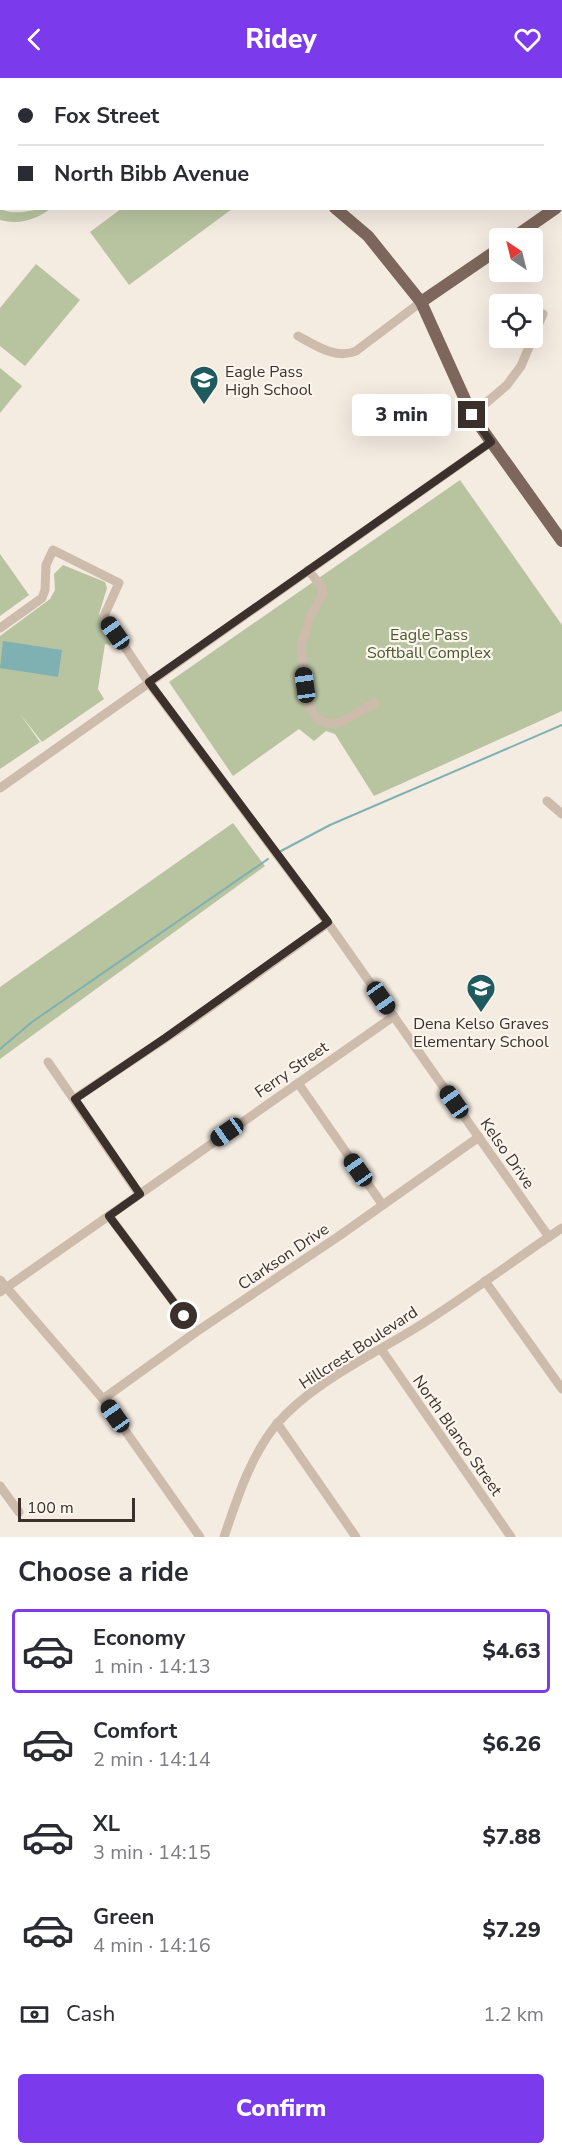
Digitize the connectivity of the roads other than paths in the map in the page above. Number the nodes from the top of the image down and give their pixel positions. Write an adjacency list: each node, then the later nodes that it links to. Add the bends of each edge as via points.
1 (337, 210): 5 (main road, via 368,236)
2 (553, 210): 3 (main road)
3 (527, 228)
4 (489, 256): 5 (main road)
5 (421, 302): 6 (street, via 345,356); 8 (main road)
6 (298, 336)
7 (529, 348): 8 (street, via 507,385)
8 (472, 415): 9 (main road)
9 (491, 442): 10 (main road); 11 (street)
10 (562, 541)
11 (308, 570): 13 (street); 14 (street, via 323,594 310,617 301,646 308,704 317,719 339,723)
12 (0, 628): 13 (street, Kelso Drive, via 42,598 46,566 53,550 119,583 104,616)
13 (149, 682): 15 (street); 18 (street, Kelso Drive)
14 (375, 703)
15 (0, 788)
16 (547, 801): 17 (street)
17 (562, 814)
18 (328, 922): 19 (street, Kelso Drive); 22 (street)
19 (394, 1016): 21 (street, Ferry Street); 23 (street, Kelso Drive)
20 (48, 1062): 22 (street)
21 (298, 1083): 24 (street, Ferry Street); 25 (street)
22 (75, 1099): 24 (street)
23 (479, 1137): 25 (street, Clarkson Drive); 28 (street, Kelso Drive)
24 (140, 1194): 26 (street, Ferry Street)
25 (382, 1204): 31 (street, Clarkson Drive)
26 (109, 1216): 30 (street, Ferry Street); 31 (street)
27 (562, 1228): 28 (street, Hillcrest Boulevard)
28 (549, 1237): 29 (street, Hillcrest Boulevard)
29 (485, 1281): 32 (street, Hillcrest Boulevard); 33 (street)
30 (2, 1287): 34 (street)
31 (196, 1332): 34 (street, Clarkson Drive)
32 (381, 1350): 35 (street, Hillcrest Boulevard, via 325,1384); 41 (street, North Blanco Street)
33 (562, 1389)
34 (103, 1399): 38 (street)
35 (277, 1423): 39 (street, Hillcrest Boulevard, via 254,1461); 40 (street)
36 (0, 1486): 37 (street)
37 (19, 1512)
38 (200, 1537)
39 (224, 1537)
40 (356, 1537)
41 (511, 1537)

